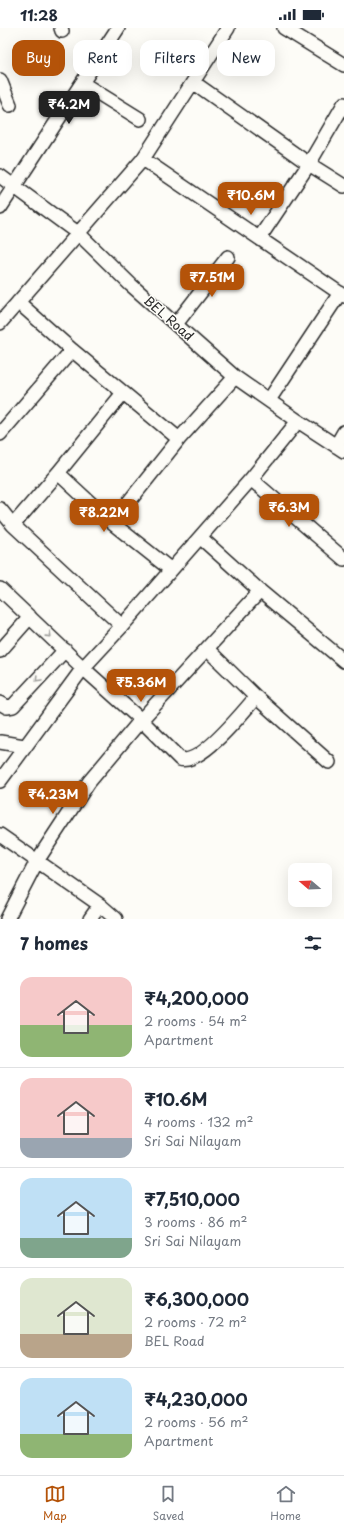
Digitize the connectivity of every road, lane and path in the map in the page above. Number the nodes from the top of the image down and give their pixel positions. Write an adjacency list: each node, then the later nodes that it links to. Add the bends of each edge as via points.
1 (118, 28): 7 (street)
2 (228, 28): 6 (street)
3 (284, 28): 4 (street)
4 (344, 65)
5 (0, 80): 9 (street)
6 (193, 82): 11 (street); 12 (street)
7 (82, 83): 10 (street); 14 (street)
8 (344, 104): 12 (street)
9 (10, 105)
10 (140, 119)
11 (143, 159): 17 (street); 18 (street)
12 (309, 164): 15 (street); 18 (street)
13 (0, 176): 14 (street, BEL Road)
14 (14, 186): 16 (street); 17 (street, BEL Road)
15 (344, 186)
16 (0, 208)
17 (79, 234): 21 (street); 23 (street, BEL Road, via 131,285)
18 (260, 237): 20 (street)
19 (228, 258): 23 (street)
20 (342, 294): 27 (street)
21 (18, 302): 22 (street); 24 (street)
22 (0, 323)
23 (176, 324): 25 (street, BEL Road)
24 (72, 350): 26 (street); 29 (street)
25 (235, 376): 27 (street, BEL Road); 31 (street)
26 (123, 393): 31 (street); 33 (street)
27 (269, 400): 28 (street, BEL Road)
28 (298, 421): 32 (street, BEL Road); 34 (street)
29 (1, 430)
30 (344, 432): 32 (street)
31 (179, 439): 36 (street)
32 (340, 448)
33 (58, 473): 36 (street); 37 (street)
34 (251, 479): 38 (street); 39 (street)
35 (0, 508): 37 (street)
36 (112, 523): 40 (street)
37 (13, 525): 44 (street)
38 (200, 537): 40 (street); 42 (street)
39 (344, 559)
40 (170, 569): 44 (street)
41 (0, 589): 43 (street)
42 (260, 591): 45 (street); 48 (street)
43 (30, 617): 46 (street, one-way to 46); 47 (street)
44 (122, 626): 49 (street)
45 (207, 649): 50 (street); 52 (street)
46 (65, 650): 49 (street); 51 (street, one-way to 51, via 13,706 7,707)
47 (0, 652)
48 (344, 661)
49 (82, 668): 52 (street); 54 (street)
50 (256, 697): 52 (street, via 208,748 187,760 180,759); 55 (street)
51 (0, 703)
52 (141, 720): 58 (street, via 89,782)
53 (0, 742): 54 (street)
54 (24, 746): 56 (street)
55 (329, 762)
56 (0, 781)
57 (0, 835): 58 (street)
58 (37, 861): 59 (street); 60 (street)
59 (100, 905): 61 (street); 62 (street)
60 (7, 919)
61 (90, 919)
62 (116, 919)

